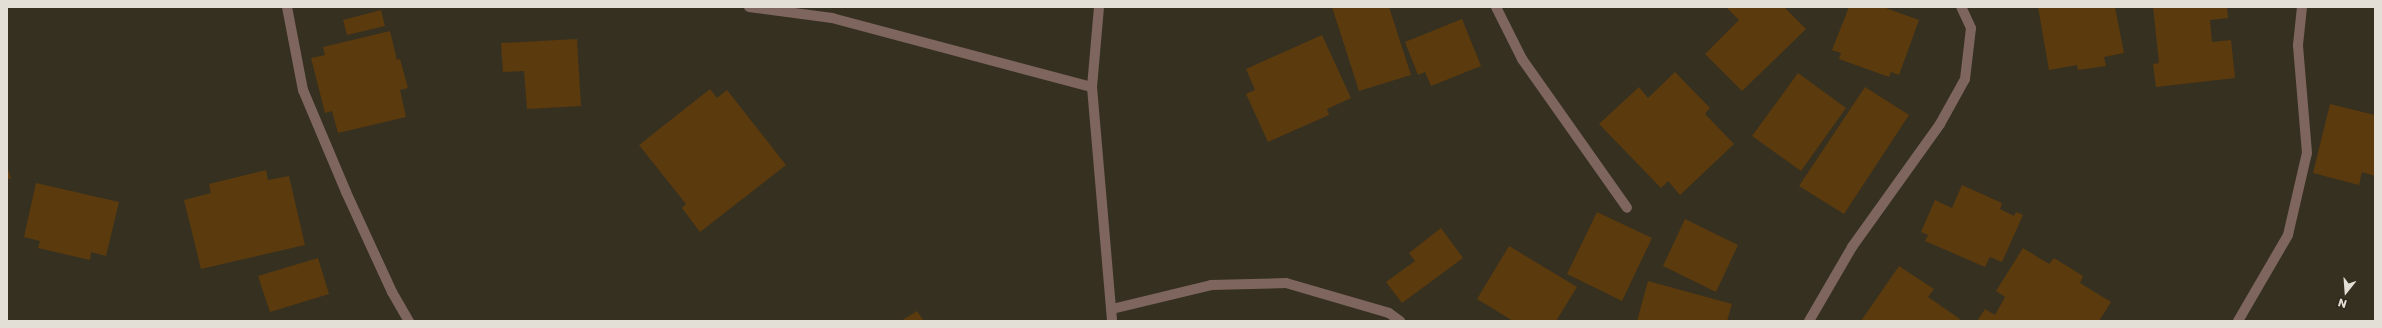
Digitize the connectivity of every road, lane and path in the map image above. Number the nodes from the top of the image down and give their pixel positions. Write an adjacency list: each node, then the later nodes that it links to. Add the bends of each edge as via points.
1 (287, 7): 10 (street, via 306,97 392,292)
2 (749, 7): 7 (street, via 832,18)
3 (1098, 7): 7 (street)
4 (1496, 7): 8 (street, via 1522,59)
5 (1961, 7): 13 (street, via 1971,28 1965,79 1940,124 1852,247)
6 (2302, 7): 14 (street, via 2298,45 2307,153 2288,235)
7 (1092, 87): 9 (street)
8 (1627, 208)
9 (1112, 309): 11 (street); 12 (street, via 1211,285 1286,283 1389,313)
10 (410, 321)
11 (1112, 321)
12 (1400, 321)
13 (1809, 321)
14 (2238, 321)

